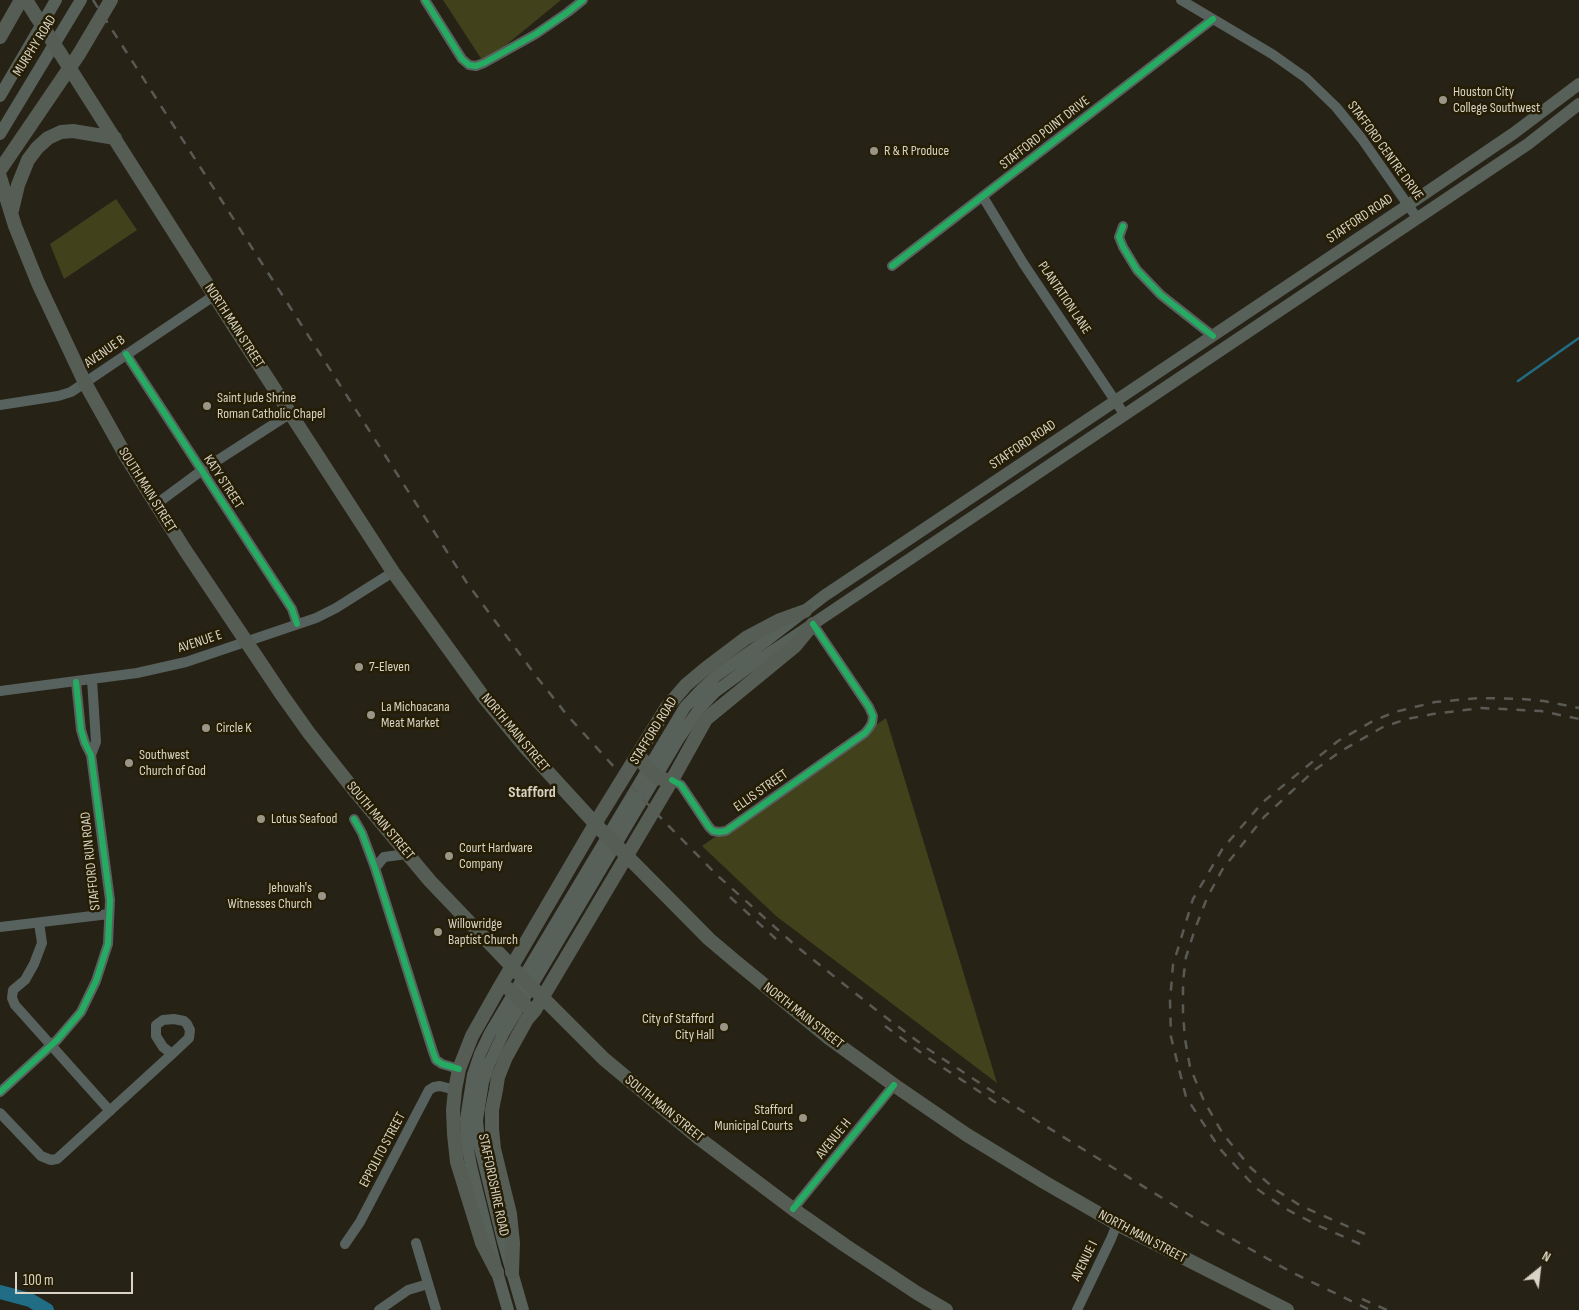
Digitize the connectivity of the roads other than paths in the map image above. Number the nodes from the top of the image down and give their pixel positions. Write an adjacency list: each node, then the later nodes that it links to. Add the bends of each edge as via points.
1 (21, 0): 10 (highway)
2 (26, 0): 11 (highway, NORTH MAIN STREET, bridge)
3 (56, 0): 13 (main road, MURPHY ROAD)
4 (81, 0): 15 (main road, MURPHY ROAD)
5 (111, 0): 11 (highway)
6 (583, 0): 8 (street, via 536,34 476,66 462,59)
7 (1181, 0): 9 (street, STAFFORD CENTRE DRIVE)
8 (427, 3)
9 (1213, 19): 19 (street, STAFFORD POINT DRIVE); 20 (street, STAFFORD CENTRE DRIVE, via 1306,78 1362,139)
10 (0, 36)
11 (70, 67): 16 (highway, NORTH MAIN STREET); 17 (highway)
12 (1579, 84): 20 (main road, STAFFORD ROAD)
13 (0, 96)
14 (1579, 104): 21 (main road, STAFFORD ROAD, via 1528,144)
15 (0, 134)
16 (115, 138): 22 (highway, via 73,131 48,138 25,166); 25 (highway, NORTH MAIN STREET)
17 (0, 170)
18 (0, 177): 22 (highway, SOUTH MAIN STREET)
19 (983, 197): 24 (street, STAFFORD POINT DRIVE); 29 (street, PLANTATION LANE)
20 (1408, 205): 21 (street, STAFFORD CENTRE DRIVE); 26 (main road, STAFFORD ROAD)
21 (1417, 218): 32 (main road, STAFFORD ROAD)
22 (9, 219): 28 (highway, SOUTH MAIN STREET)
23 (1123, 226): 26 (street, via 1119,237 1137,270 1160,295)
24 (892, 266)
25 (215, 295): 27 (street, AVENUE B); 31 (highway, NORTH MAIN STREET)
26 (1213, 336): 29 (main road, STAFFORD ROAD)
27 (126, 354): 28 (street, AVENUE B); 33 (street, KATY STREET)
28 (85, 383): 30 (street, AVENUE B, via 65,394); 34 (highway, SOUTH MAIN STREET)
29 (1116, 401): 32 (street, PLANTATION LANE); 36 (main road, STAFFORD ROAD)
30 (0, 405)
31 (291, 413): 33 (street); 35 (highway, NORTH MAIN STREET)
32 (1124, 414): 38 (main road, STAFFORD ROAD)
33 (201, 471): 34 (street); 37 (street, KATY STREET, via 292,609)
34 (155, 505): 39 (highway, SOUTH MAIN STREET)
35 (393, 572): 37 (street, AVENUE E, via 336,608); 47 (highway, NORTH MAIN STREET, via 482,695)
36 (804, 611): 44 (highway, via 746,638 686,685 667,707); 51 (main road, STAFFORD ROAD, via 716,675 685,707)
37 (297, 624): 39 (street, AVENUE E)
38 (813, 624): 45 (highway, via 795,646 706,718); 45 (street, ELLIS STREET, via 869,707 872,723 865,733 726,831 713,831 681,785); 51 (main road, STAFFORD ROAD, via 731,679 700,708)
39 (245, 642): 40 (street, AVENUE E, via 186,662); 49 (highway, SOUTH MAIN STREET, via 309,733)
40 (92, 680): 41 (street, AVENUE E); 43 (street, STAFFORD RUN ROAD, via 96,742)
41 (76, 682): 42 (street, AVENUE E); 43 (street, STAFFORD RUN ROAD, via 81,730)
42 (0, 691)
43 (91, 755): 52 (street, STAFFORD RUN ROAD, via 110,900)
44 (642, 756): 45 (highway, bridge, via 645,766 657,778); 47 (highway)
45 (668, 780): 48 (highway)
46 (354, 819): 50 (street)
47 (598, 827): 48 (highway, NORTH MAIN STREET, bridge); 55 (highway)
48 (623, 852): 57 (highway); 62 (highway, NORTH MAIN STREET, via 735,962)
49 (407, 854): 50 (street, via 384,857); 55 (highway, SOUTH MAIN STREET)
50 (375, 868): 61 (street, via 436,1060)
51 (569, 912): 71 (main road, STAFFORDSHIRE ROAD, via 490,1034 472,1075 466,1119 467,1143); 72 (main road, STAFFORDSHIRE ROAD, via 495,1049 479,1100 479,1143 484,1170)
52 (109, 914): 53 (street); 59 (street, STAFFORD RUN ROAD, via 108,944 96,981 80,1012)
53 (39, 923): 54 (street); 59 (street, via 42,943 34,964 25,980 13,990 12,998 14,1005)
54 (0, 927)
55 (514, 969): 56 (highway); 57 (highway, SOUTH MAIN STREET, bridge)
56 (503, 989): 58 (highway, bridge); 61 (highway, via 472,1036)
57 (540, 995): 58 (highway); 67 (highway, SOUTH MAIN STREET, via 604,1059 654,1102)
58 (527, 1013): 72 (highway, via 498,1077 492,1110 494,1149 514,1243)
59 (52, 1045): 64 (street, STAFFORD RUN ROAD); 65 (street)
60 (172, 1054): 65 (street)
61 (459, 1070): 63 (highway)
62 (894, 1085): 67 (street, AVENUE H); 68 (highway, NORTH MAIN STREET, via 967,1135)
63 (455, 1090): 70 (street, EPPOLITO STREET, via 440,1086 429,1090 360,1222); 71 (highway, via 453,1110 457,1162 482,1243)
64 (0, 1092)
65 (110, 1111): 66 (street, via 58,1159 51,1160 41,1156)
66 (0, 1113)
67 (793, 1208): 78 (highway, SOUTH MAIN STREET)
68 (1117, 1224): 79 (street, AVENUE I); 80 (highway, NORTH MAIN STREET)
69 (416, 1243): 73 (street)
70 (345, 1244)
71 (497, 1272): 76 (main road, STAFFORDSHIRE ROAD)
72 (512, 1272): 77 (main road, STAFFORDSHIRE ROAD)
73 (428, 1284): 74 (street, via 408,1290); 75 (street)
74 (379, 1310)
75 (436, 1310)
76 (508, 1310)
77 (523, 1310)
78 (946, 1310)
79 (1077, 1310)
80 (1287, 1310)

